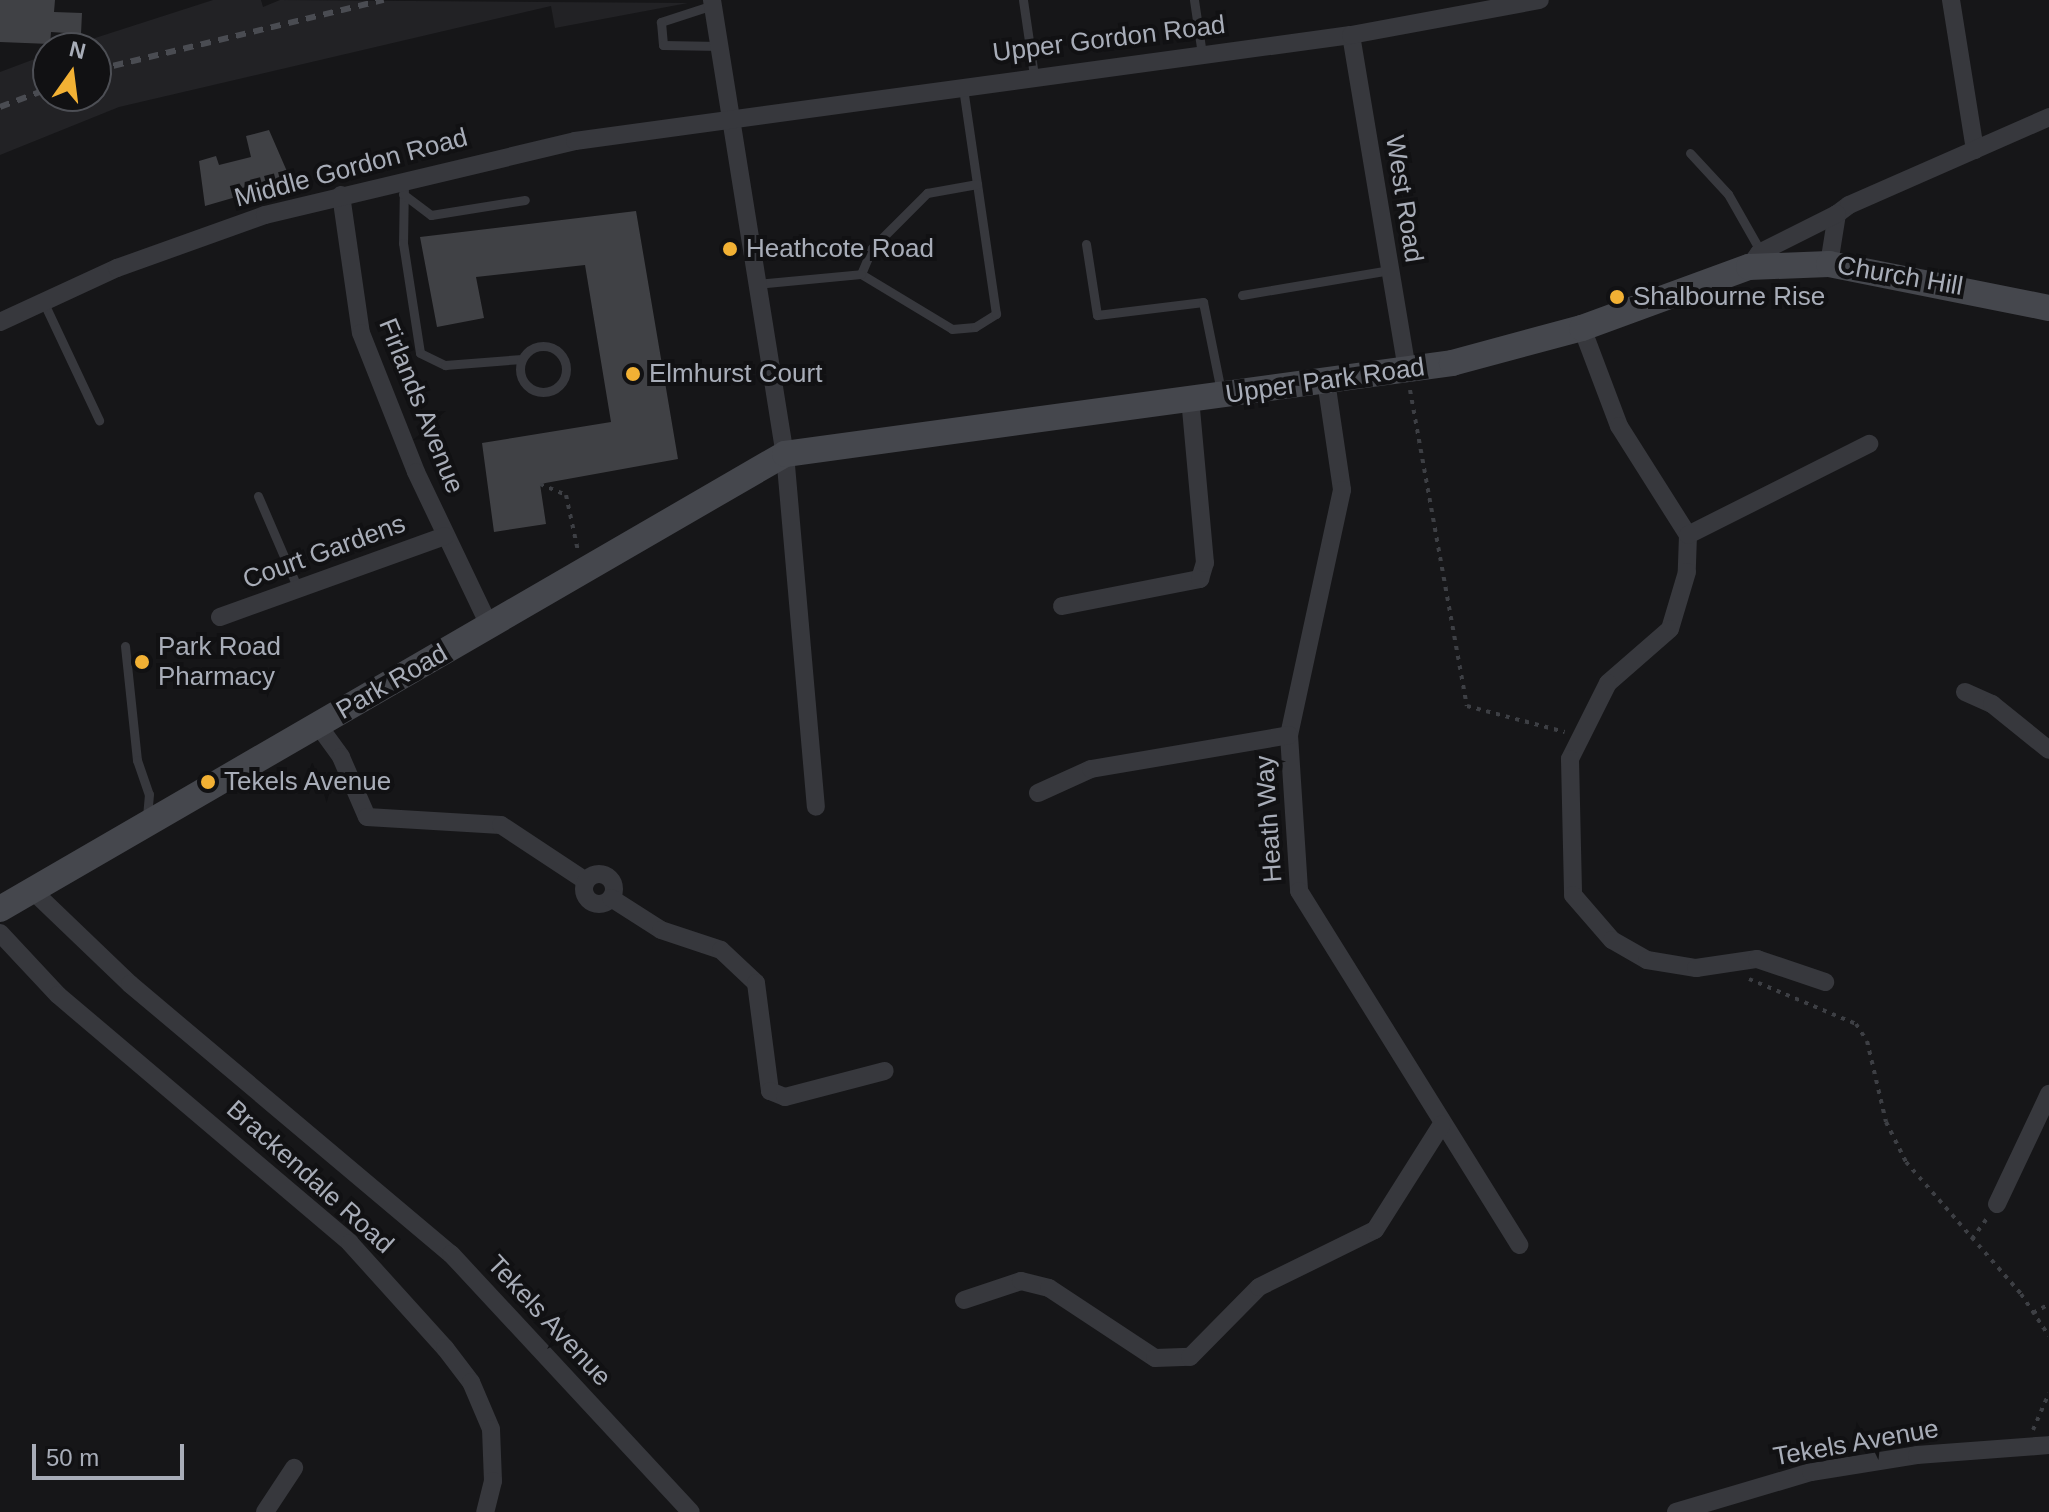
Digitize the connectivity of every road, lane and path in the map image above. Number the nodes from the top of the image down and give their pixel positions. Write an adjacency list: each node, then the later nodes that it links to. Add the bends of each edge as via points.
1 (1023, 0): 9 (lane)
2 (1194, 0): 8 (lane)
3 (1540, 0): 6 (street, Upper Gordon Road)
4 (1951, 0): 13 (street)
5 (713, 2): 7 (street); 7 (lane, via 661,22 663,45)
6 (1351, 35): 8 (street, Upper Gordon Road); 23 (street, West Road)
7 (720, 46): 12 (street)
8 (1202, 54): 9 (street, Upper Gordon Road)
9 (1034, 75): 10 (street, Upper Gordon Road)
10 (963, 84): 12 (street, Upper Gordon Road); 15 (lane)
11 (2049, 117): 13 (street, Upper Park Road)
12 (731, 119): 16 (street, Middle Gordon Road, via 575,141); 25 (street)
13 (1975, 150): 19 (street, Upper Park Road)
14 (1690, 153): 21 (lane, via 1728,194)
15 (977, 184): 24 (lane, via 927,193 872,248); 24 (lane, via 996,314 991,321 952,329)
16 (404, 186): 17 (street, Middle Gordon Road); 18 (lane, via 431,215); 31 (lane, via 403,243 420,353 445,365)
17 (341, 195): 27 (street, Middle Gordon Road, via 185,242); 42 (street, Firlands Avenue, via 361,333)
18 (525, 200)
19 (1837, 214): 21 (street, Upper Park Road); 22 (street)
20 (1086, 244): 34 (lane, via 1097,315 1203,302)
21 (1755, 260): 22 (street, Church Hill); 30 (street, Upper Park Road)
22 (1829, 264): 28 (street, Church Hill)
23 (1390, 270): 26 (lane); 32 (street, West Road)
24 (861, 274): 25 (lane)
25 (754, 284): 38 (street)
26 (1242, 295)
27 (43, 301): 29 (street, Middle Gordon Road); 36 (lane)
28 (2049, 308)
29 (0, 322)
30 (1582, 328): 32 (street, Upper Park Road); 41 (street, via 1619,426)
31 (522, 359): 31 (lane, via 532,348 547,345 561,353 566,374 558,387 536,391 521,374)
32 (1407, 371): 33 (street, Upper Park Road); 52 (path, via 1467,706)
33 (1326, 381): 34 (street, Upper Park Road); 51 (street, Heath Way, via 1342,490)
34 (1221, 395): 35 (street, Upper Park Road)
35 (1190, 399): 38 (street, Upper Park Road); 45 (street, via 1205,563 1200,579)
36 (99, 420)
37 (1869, 444): 41 (street)
38 (785, 454): 47 (street, Park Road); 56 (street)
39 (540, 484): 43 (path, via 566,495)
40 (258, 496): 44 (lane)
41 (1688, 535): 52 (street, via 1687,572 1670,629 1608,683)
42 (445, 536): 44 (street, Court Gardens); 47 (street, Firlands Avenue)
43 (580, 557)
44 (298, 589): 46 (street, Court Gardens)
45 (1062, 606)
46 (220, 617)
47 (489, 625): 50 (street, Park Road)
48 (125, 646): 55 (lane, via 137,760)
49 (1965, 692): 53 (street, via 2004,713)
50 (318, 725): 57 (street, Park Road); 64 (street, via 341,757 367,817 501,825 586,881 588,900 598,905 611,898 661,930 721,950 756,983 770,1091 785,1097)
51 (1289, 735): 54 (street, via 1091,769); 66 (street, Heath Way, via 1299,891)
52 (1578, 738): 62 (street, via 1570,759 1567,831 1573,895 1612,940 1647,960 1696,968)
53 (2049, 750)
54 (1038, 793)
55 (149, 794): 57 (lane); 58 (lane)
56 (816, 807)
57 (173, 811): 58 (street, Park Road)
58 (146, 826): 59 (street, Park Road)
59 (34, 892): 60 (street, Park Road); 80 (street, Tekels Avenue, via 130,984 451,1254)
60 (0, 909)
61 (0, 933): 79 (street, Brackendale Road, via 58,995 350,1243 445,1348 471,1382 491,1429 493,1481)
62 (1729, 962): 63 (street, via 1757,959); 68 (path, via 1762,988 1856,1024 1867,1041 1886,1122 1906,1162)
63 (1825, 982)
64 (885, 1071)
65 (2049, 1095): 67 (street)
66 (1442, 1124): 69 (street, Heath Way); 70 (street, via 1375,1230 1259,1287 1190,1357 1155,1358 1049,1288 1021,1281)
67 (1997, 1204): 68 (path)
68 (1972, 1239): 72 (path)
69 (1519, 1245)
70 (964, 1300)
71 (2049, 1304): 72 (path)
72 (2033, 1313): 73 (path)
73 (2049, 1336)
74 (2049, 1393): 76 (path)
75 (2049, 1445): 76 (street, Tekels Avenue)
76 (2028, 1446): 81 (street, Tekels Avenue, via 1811,1472)
77 (294, 1468): 78 (street)
78 (265, 1512)
79 (485, 1512)
80 (691, 1512)
81 (1676, 1512)

